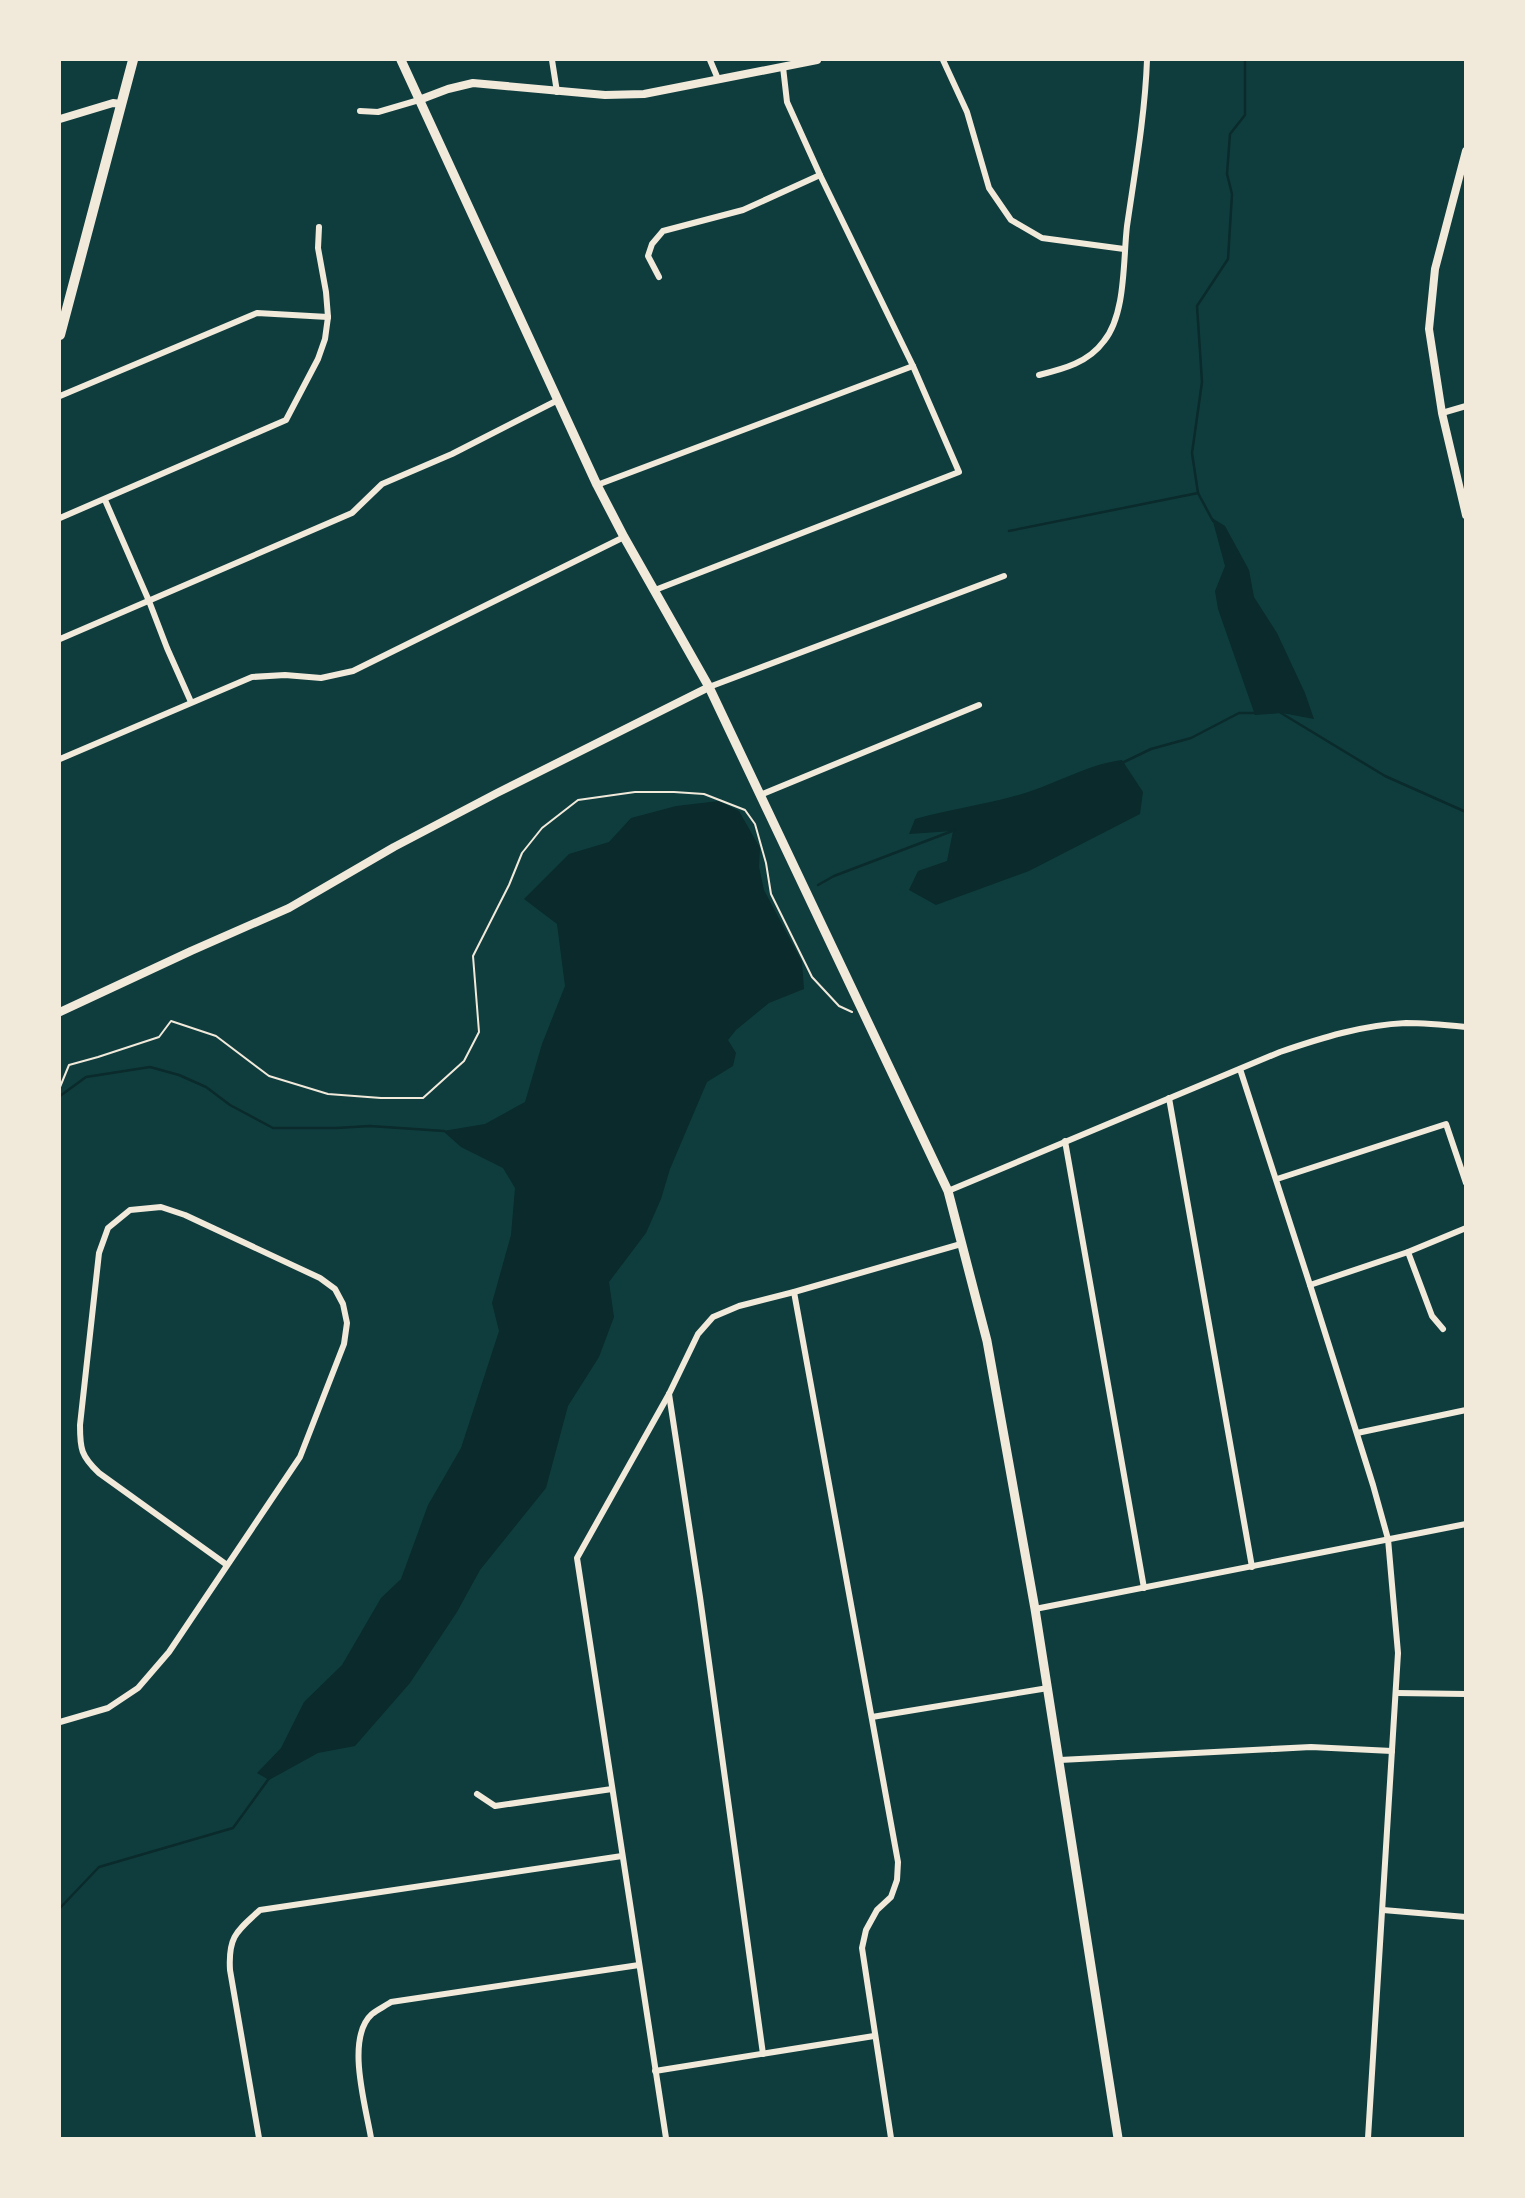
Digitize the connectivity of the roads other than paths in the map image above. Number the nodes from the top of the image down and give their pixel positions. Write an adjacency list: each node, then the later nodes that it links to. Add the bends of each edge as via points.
1 (133, 60): 12 (main road)
2 (401, 60): 11 (main road)
3 (552, 60): 10 (street)
4 (710, 60): 9 (street)
5 (817, 60): 8 (street)
6 (943, 60): 18 (street, via 967,113 989,188 1011,220 1042,238)
7 (1147, 60): 18 (street)
8 (783, 67): 9 (street); 16 (street, via 787,102)
9 (718, 79): 10 (street, via 643,94)
10 (557, 92): 11 (street, via 473,83)
11 (419, 100): 13 (street, via 379,112); 25 (main road)
12 (121, 104): 14 (street); 21 (main road)
13 (360, 111)
14 (60, 119)
15 (1465, 151): 27 (street, via 1435,269 1429,329)
16 (820, 175): 19 (street, via 743,210 663,231 648,256); 22 (street)
17 (319, 227): 20 (street)
18 (1124, 249): 23 (street, via 1115,321 1105,341 1085,360)
19 (659, 277)
20 (328, 317): 24 (street, via 257,313); 29 (street, via 317,359 286,420)
21 (60, 335)
22 (913, 366): 28 (street); 34 (street, via 959,472)
23 (1039, 374)
24 (60, 396)
25 (558, 400): 28 (main road); 35 (street, via 382,484 352,513)
26 (1465, 406): 27 (street)
27 (1442, 413): 30 (street)
28 (597, 485): 32 (main road)
29 (105, 500): 31 (street); 35 (street)
30 (1465, 515)
31 (60, 519)
32 (624, 537): 34 (main road); 38 (street, via 353,671 321,678 252,677)
33 (1004, 576): 37 (street)
34 (655, 590): 37 (main road)
35 (149, 601): 36 (street); 38 (street)
36 (60, 639)
37 (709, 687): 41 (main road); 42 (street, via 462,811 289,908)
38 (191, 702): 40 (street)
39 (979, 705): 41 (street)
40 (60, 759)
41 (760, 796): 49 (main road)
42 (60, 1012)
43 (1465, 1027): 44 (street, via 1407,1023 1367,1027 1326,1036)
44 (1240, 1069): 45 (street); 47 (street)
45 (1169, 1098): 46 (street); 62 (street)
46 (1065, 1141): 49 (street); 63 (street)
47 (1277, 1179): 48 (street, via 1446,1124); 53 (street)
48 (1465, 1183)
49 (948, 1191): 51 (main road)
50 (1465, 1228): 52 (street)
51 (961, 1244): 54 (street); 64 (main road, via 987,1341)
52 (1408, 1252): 53 (street); 55 (street, via 1432,1316)
53 (1310, 1285): 58 (street)
54 (794, 1292): 56 (street, via 713,1317 698,1334); 68 (street)
55 (1443, 1329)
56 (669, 1394): 72 (street, via 577,1558); 79 (street)
57 (1465, 1410): 58 (street)
58 (1357, 1433): 60 (street)
59 (1465, 1524): 60 (street)
60 (1388, 1539): 62 (street); 66 (street)
61 (227, 1565): 61 (street, via 86,1461 80,1443 99,1253 108,1227 130,1210 161,1207 185,1215 320,1278 335,1289 343,1304 347,1323 344,1344 300,1457); 69 (street, via 169,1652 138,1688 108,1708)
62 (1252, 1567): 63 (street)
63 (1144, 1588): 64 (street)
64 (1035, 1609): 65 (main road)
65 (1048, 1688): 68 (street); 71 (main road)
66 (1397, 1693): 67 (street); 70 (street)
67 (1465, 1694)
68 (872, 1717): 78 (street, via 898,1862 891,1897 877,1910 862,1948)
69 (60, 1722)
70 (1392, 1751): 71 (street, via 1311,1747); 75 (street)
71 (1060, 1760): 85 (main road)
72 (612, 1789): 73 (street, via 495,1806); 74 (street)
73 (477, 1794)
74 (621, 1856): 77 (street); 81 (street, via 260,1910 237,1930 229,1952)
75 (1383, 1910): 76 (street); 86 (street)
76 (1465, 1917)
77 (639, 1965): 80 (street); 82 (street, via 391,2003 369,2016 358,2052)
78 (874, 2036): 79 (street); 84 (street)
79 (763, 2054): 80 (street)
80 (655, 2071): 83 (street)
81 (259, 2138)
82 (371, 2138)
83 (666, 2138)
84 (891, 2138)
85 (1118, 2138)
86 (1368, 2138)

